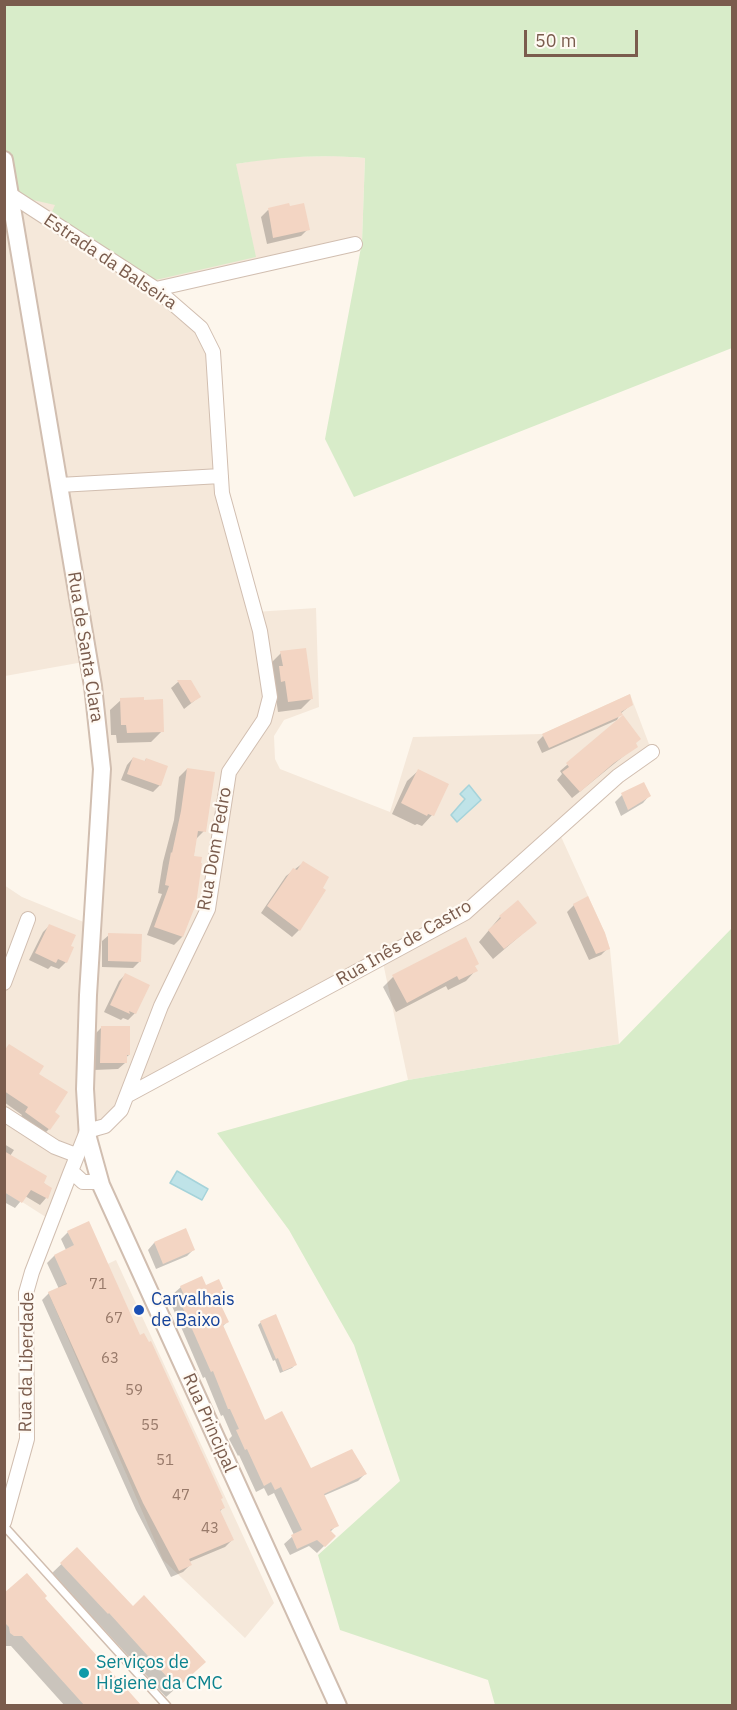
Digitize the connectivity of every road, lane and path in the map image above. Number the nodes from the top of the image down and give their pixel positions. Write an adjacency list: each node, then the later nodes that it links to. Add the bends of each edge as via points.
1 (4, 160): 2 (street, Rua de Santa Clara)
2 (11, 195): 4 (street, Estrada da Balseira); 6 (street, Rua de Santa Clara)
3 (355, 244): 4 (street)
4 (156, 289): 5 (street, Estrada da Balseira, via 201,328 213,352)
5 (221, 476): 6 (street); 10 (street, Rua Dom Pedro, via 222,493 260,631 270,697 264,720 229,772 208,909 161,1006)
6 (58, 485): 12 (street, Rua de Santa Clara, via 93,686 102,769 88,995)
7 (652, 752): 10 (street, Rua Inês de Castro, via 618,776 465,913)
8 (28, 919): 9 (street)
9 (4, 983)
10 (128, 1095): 12 (street, Rua Dom Pedro, via 111,1122)
11 (4, 1114): 13 (street, via 54,1147)
12 (88, 1134): 13 (street, Rua da Liberdade); 15 (street, Rua Principal)
13 (76, 1155): 14 (street, Rua da Liberdade)
14 (71, 1171): 15 (street, via 83,1182); 16 (street, Rua da Liberdade, via 26,1293 27,1439)
15 (99, 1182): 18 (street, Rua Principal)
16 (4, 1524): 17 (lane)
17 (167, 1706)
18 (338, 1706)

